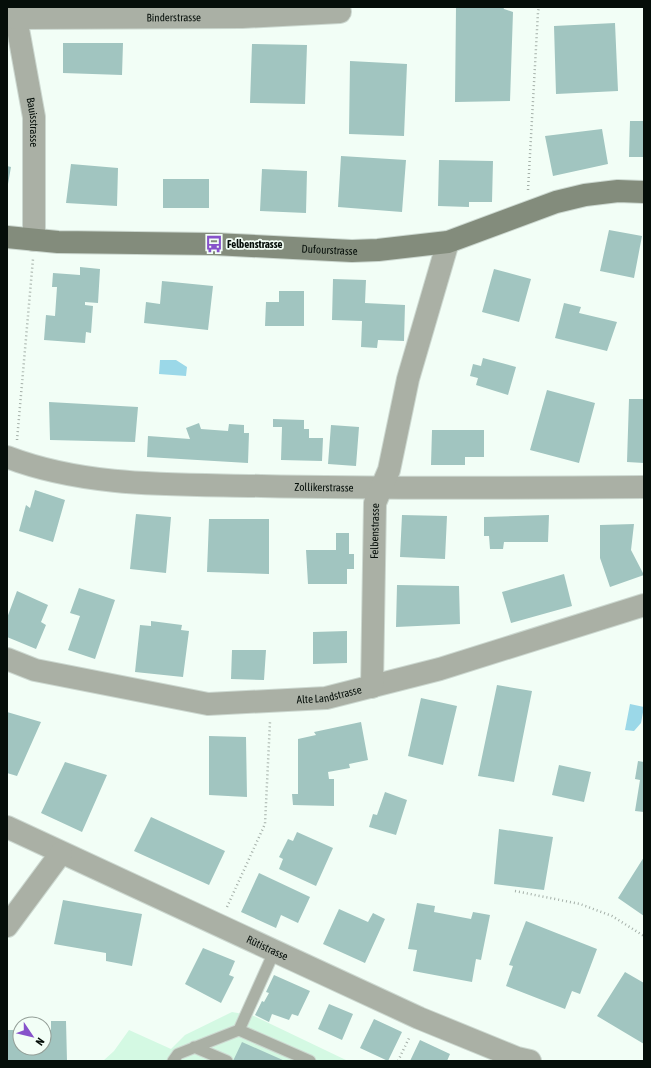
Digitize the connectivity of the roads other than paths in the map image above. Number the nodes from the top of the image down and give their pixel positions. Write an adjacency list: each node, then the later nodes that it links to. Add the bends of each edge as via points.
1 (340, 12): 2 (street, Binderstrasse, via 242,17)
2 (13, 14): 5 (street, Bauisstrasse, via 34,117)
3 (644, 192): 6 (main road, Dufourstrasse, via 618,191 556,202)
4 (7, 237): 5 (main road, Dufourstrasse)
5 (34, 240): 6 (main road, Dufourstrasse, via 214,244 352,251)
6 (448, 242): 8 (street, Felbenstrasse, via 408,379 389,470)
7 (11, 458): 8 (street, Zollikerstrasse, via 66,474 132,483)
8 (380, 488): 9 (street, Zollikerstrasse); 12 (street, Felbenstrasse, via 375,503)
9 (644, 488)
10 (644, 606): 12 (street, Alte Landstrasse, via 440,669)
11 (7, 658): 12 (street, Alte Landstrasse, via 35,670 208,704 326,698)
12 (372, 687)
13 (7, 827): 14 (street, Rütistrasse)
14 (61, 853): 15 (street); 16 (street, Rütistrasse)
15 (7, 926)
16 (274, 952): 17 (lane); 22 (street, Rütistrasse, via 419,1018)
17 (239, 1030): 18 (lane); 21 (lane)
18 (194, 1047): 19 (lane, via 178,1054); 20 (lane)
19 (173, 1061)
20 (227, 1061)
21 (310, 1061)
22 (530, 1061)

